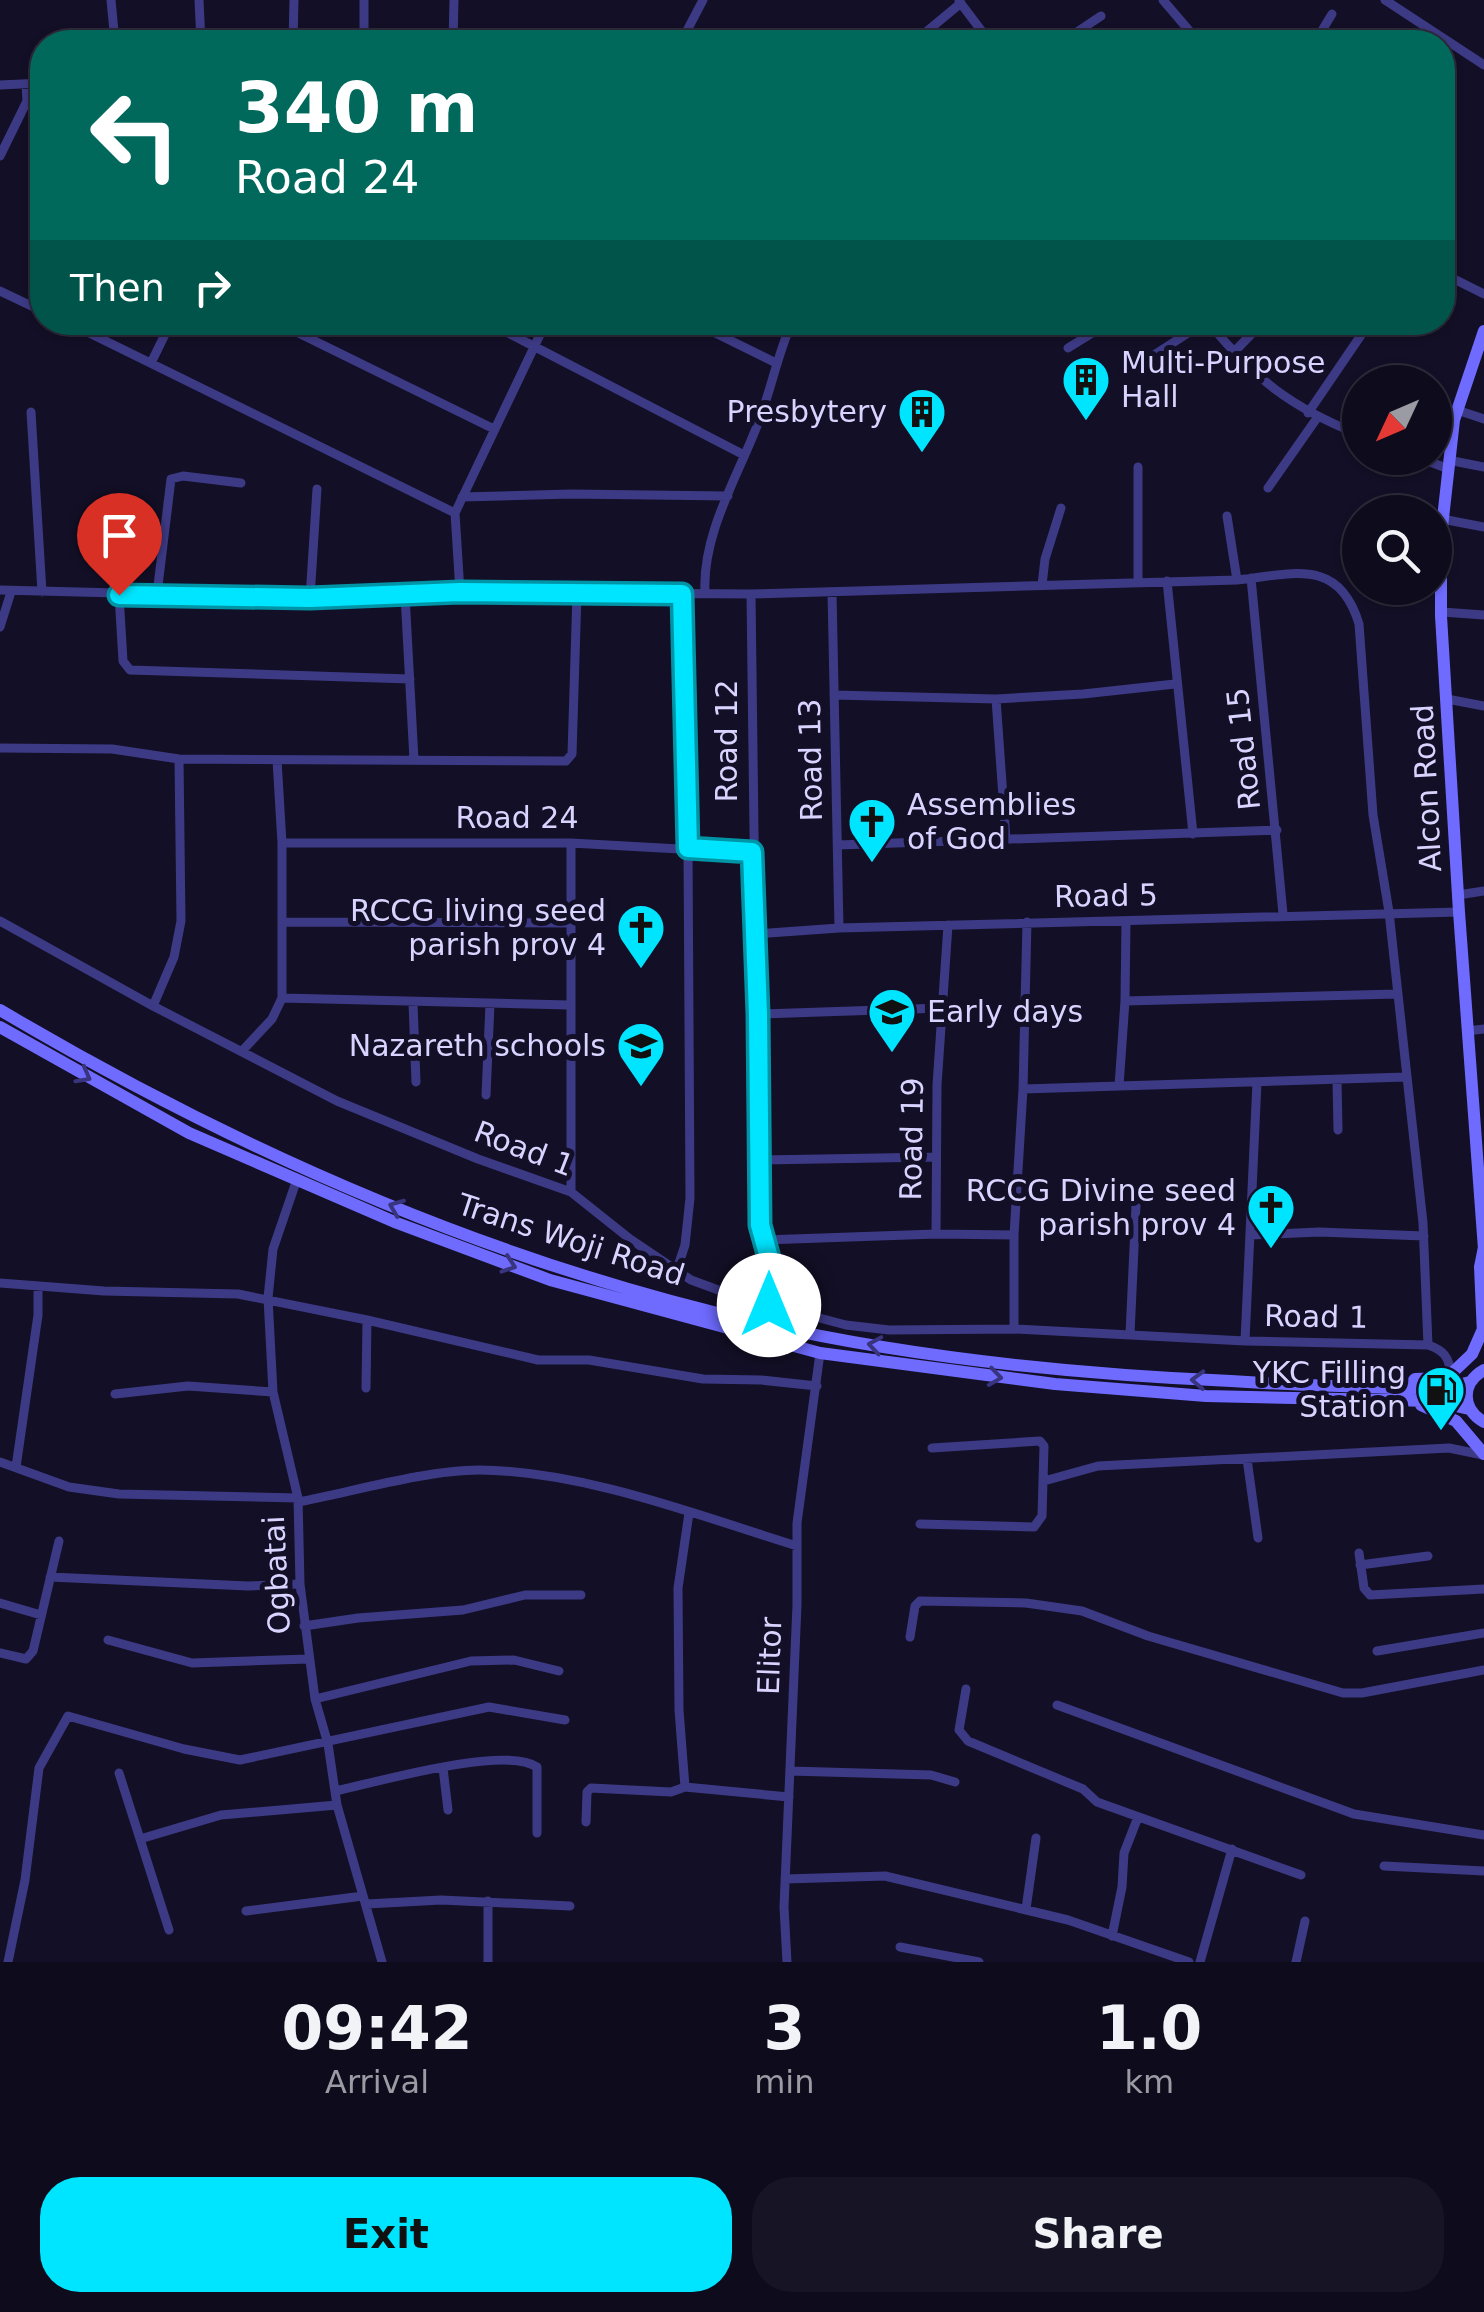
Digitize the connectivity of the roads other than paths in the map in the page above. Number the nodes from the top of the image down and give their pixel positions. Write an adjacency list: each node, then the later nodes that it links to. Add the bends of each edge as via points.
1 (112, 0): 12 (street)
2 (200, 0): 13 (street)
3 (294, 0): 14 (street)
4 (364, 0): 15 (street)
5 (454, 0): 16 (street)
6 (703, 0): 17 (street)
7 (1163, 0): 21 (street)
8 (1384, 0): 23 (street)
9 (960, 1): 18 (street); 19 (street)
10 (1332, 14): 22 (street)
11 (1102, 16): 20 (street)
12 (114, 30)
13 (201, 30)
14 (293, 30)
15 (364, 30)
16 (453, 30)
17 (687, 30)
18 (927, 30)
19 (981, 30)
20 (1080, 30)
21 (1189, 30)
22 (1322, 30)
23 (1430, 30)
24 (1455, 46): 25 (street)
25 (1484, 65)
26 (26, 84): 27 (street); 28 (street); 29 (street)
27 (30, 84)
28 (0, 86)
29 (27, 101): 30 (street); 31 (street)
30 (30, 102)
31 (0, 156)
32 (1455, 280): 34 (street)
33 (0, 290): 35 (street)
34 (1484, 294)
35 (30, 305)
36 (1484, 331): 55 (main road, Alcon Road)
37 (94, 335): 52 (street)
38 (165, 335): 52 (street)
39 (302, 335): 60 (street)
40 (514, 335): 49 (street)
41 (540, 335): 49 (street)
42 (719, 335): 53 (street)
43 (787, 335): 53 (street)
44 (1089, 335): 50 (street)
45 (1186, 335): 54 (street)
46 (1218, 335): 51 (street)
47 (1249, 335): 51 (street)
48 (1362, 335): 57 (street)
49 (535, 345): 60 (street); 62 (street)
50 (1068, 348)
51 (1233, 352): 57 (street)
52 (151, 363): 72 (street)
53 (776, 363): 62 (street)
54 (1134, 368)
55 (1457, 410): 58 (street); 61 (main road, Alcon Road)
56 (31, 412): 82 (street)
57 (1313, 415): 59 (street); 67 (street)
58 (1484, 419)
59 (1342, 427)
60 (494, 429): 70 (street)
61 (1452, 437)
62 (744, 454): 69 (street)
63 (1452, 464): 65 (street)
64 (1138, 467): 79 (street)
65 (1484, 467)
66 (241, 483): 87 (street, via 171,478)
67 (1268, 488)
68 (317, 489): 92 (street)
69 (728, 496): 70 (street); 84 (street, via 705,558)
70 (462, 497): 72 (street)
71 (1061, 508): 80 (street)
72 (456, 514): 83 (street)
73 (1227, 516): 77 (street)
74 (1452, 521): 75 (street)
75 (1484, 526)
76 (1251, 578): 77 (street); 107 (street, Road 15); 117 (street, via 1322,575 1354,604)
77 (1237, 580): 78 (street)
78 (1167, 581): 79 (street); 98 (street)
79 (1138, 583): 80 (street)
80 (1042, 586): 85 (street)
81 (5, 591): 82 (street); 96 (street)
82 (42, 592): 91 (street)
83 (460, 592): 86 (street); 88 (street)
84 (705, 592): 89 (street); 90 (street)
85 (832, 592): 90 (street); 99 (street, Road 13)
86 (577, 593): 89 (street); 106 (street, via 570,759)
87 (157, 594): 91 (street); 92 (street)
88 (405, 594): 92 (street); 97 (street)
89 (682, 594): 113 (street)
90 (751, 594): 114 (street, Road 12)
91 (119, 595): 97 (street, via 130,670)
92 (310, 598)
93 (1442, 605): 94 (main road, Alcon Road)
94 (1442, 612): 95 (street); 101 (main road, Alcon Road)
95 (1484, 615)
96 (0, 627)
97 (410, 679): 106 (street)
98 (1175, 684): 100 (street); 108 (street)
99 (834, 695): 100 (street); 112 (street, Road 13)
100 (996, 699): 109 (street)
101 (1447, 699): 102 (street); 116 (main road, Alcon Road)
102 (1484, 706)
103 (0, 748): 104 (street, via 112,749)
104 (180, 759): 105 (street); 134 (street, via 182,922)
105 (277, 760): 106 (street); 111 (street)
106 (414, 760)
107 (1277, 830): 108 (street); 119 (street, Road 15)
108 (1193, 834): 109 (street)
109 (1006, 839): 112 (street)
110 (572, 843): 111 (street, Road 24); 113 (street, Road 24); 124 (street)
111 (282, 844): 121 (street)
112 (838, 845): 126 (street, Road 13)
113 (688, 848): 114 (street, Road 24); 164 (street, via 690,1198)
114 (752, 852): 127 (street, Road 12)
115 (1484, 891): 116 (street)
116 (1458, 895): 118 (main road, Alcon Road)
117 (1389, 912): 118 (street, Road 5); 119 (street, Road 5); 128 (street)
118 (1458, 912): 140 (main road, Alcon Road)
119 (1283, 914): 123 (street, Road 5)
120 (0, 921): 134 (street, Road 1)
121 (282, 922): 124 (street); 129 (street)
122 (1027, 922): 123 (street, Road 5); 125 (street, Road 5); 149 (street)
123 (1126, 922): 130 (street)
124 (571, 923): 133 (street)
125 (948, 925): 126 (street, Road 5); 135 (street, Road 19)
126 (839, 928): 127 (street, Road 5)
127 (755, 934): 137 (street, Road 12)
128 (1397, 994): 130 (street); 143 (street)
129 (282, 998): 131 (street); 142 (street, via 272,1020)
130 (1125, 1001): 147 (street)
131 (413, 1003): 132 (street); 145 (street)
132 (490, 1004): 133 (street); 150 (street)
133 (569, 1005): 156 (street)
134 (153, 1006): 142 (street, Road 1)
135 (942, 1008): 137 (street); 153 (street, Road 19)
136 (0, 1010): 141 (main road, Trans Woji Road)
137 (758, 1014): 154 (street, Road 12)
138 (0, 1028): 141 (main road, Trans Woji Road)
139 (1484, 1029): 140 (street)
140 (1466, 1030): 152 (main road, Alcon Road)
141 (42, 1044): 148 (main road, Trans Woji Road)
142 (242, 1050): 156 (street, Road 1, via 337,1101)
143 (1406, 1077): 144 (street); 161 (street)
144 (1337, 1080): 146 (street); 151 (street)
145 (416, 1082)
146 (1258, 1082): 147 (street); 160 (street)
147 (1119, 1086): 149 (street)
148 (120, 1087): 155 (main road, Trans Woji Road, via 189,1133); 184 (main road, Trans Woji Road, one-way to 148, via 1048,1369 754,1322 458,1232)
149 (1024, 1089): 159 (street)
150 (486, 1095)
151 (1338, 1130)
152 (1479, 1136): 163 (main road, Alcon Road)
153 (936, 1156): 154 (street); 158 (street, Road 19)
154 (760, 1160): 162 (street, Road 12)
155 (296, 1182): 167 (street, Ogbatai, via 273,1249); 176 (main road, Trans Woji Road, one-way to 176, via 550,1280)
156 (571, 1192): 164 (street, Road 1)
157 (1136, 1204): 172 (street)
158 (936, 1234): 159 (street); 162 (street)
159 (1014, 1235): 170 (street)
160 (1251, 1235): 161 (street); 173 (street)
161 (1424, 1236): 174 (street)
162 (764, 1240): 168 (street, Road 12, via 774,1276)
163 (1484, 1248): 171 (main road, Alcon Road)
164 (677, 1268): 168 (street, Road 1, via 690,1280)
165 (0, 1283): 166 (street)
166 (38, 1287): 167 (street); 191 (street)
167 (268, 1298): 169 (street); 182 (street, Ogbatai)
168 (769, 1305): 170 (street, Road 1, via 846,1326)
169 (368, 1320): 180 (street, via 538,1360); 181 (street)
170 (1014, 1328): 172 (street, Road 1)
171 (1483, 1329): 175 (main road, Alcon Road); 178 (main road, via 1472,1354)
172 (1130, 1334): 173 (street, Road 1)
173 (1244, 1341): 174 (street, Road 1)
174 (1428, 1345): 178 (street, via 1446,1356)
175 (1484, 1346)
176 (820, 1353): 180 (street, Elitor); 184 (main road, Trans Woji Road, one-way to 184, via 1206,1396)
177 (1484, 1355): 179 (main road)
178 (1450, 1374): 184 (main road, via 1415,1379)
179 (1478, 1374): 184 (main road, Trans Woji Road, via 1454,1387); 185 (main road, via 1466,1400)
180 (817, 1386): 198 (street, Elitor)
181 (366, 1388)
182 (273, 1392): 183 (street, via 188,1386); 193 (street, Ogbatai)
183 (115, 1394)
184 (1408, 1395): 185 (main road, Trans Woji Road); 188 (main road, via 1456,1421)
185 (1469, 1409): 186 (main road)
186 (1483, 1423)
187 (932, 1448): 192 (street, via 1033,1439 1044,1446)
188 (1484, 1455): 189 (street, via 1449,1448)
189 (1247, 1460): 192 (street, via 1098,1466); 196 (street)
190 (0, 1462): 191 (street)
191 (16, 1467): 193 (street, via 107,1493)
192 (1044, 1481): 195 (street, via 1037,1526)
193 (298, 1500): 194 (street, via 481,1470 588,1485); 201 (street, Ogbatai)
194 (689, 1513): 198 (street); 224 (street, via 678,1588)
195 (920, 1524)
196 (1258, 1538)
197 (59, 1541): 200 (street)
198 (797, 1546): 221 (street, Elitor)
199 (1428, 1556): 202 (street, via 1360,1559 1364,1588 1370,1595)
200 (50, 1577): 201 (street); 205 (street)
201 (300, 1584): 206 (street, Ogbatai)
202 (1484, 1589)
203 (581, 1594): 206 (street, via 525,1595 463,1610)
204 (0, 1603): 205 (street)
205 (41, 1616): 211 (street, via 31,1655)
206 (304, 1626): 212 (street, Ogbatai)
207 (1484, 1633): 210 (street)
208 (910, 1637): 213 (street, via 920,1601 1026,1603 1082,1611 1343,1694)
209 (108, 1640): 212 (street, via 192,1664)
210 (1378, 1651)
211 (0, 1653)
212 (308, 1660): 216 (street, Ogbatai)
213 (1484, 1670)
214 (559, 1671): 216 (street, via 514,1660 471,1661)
215 (966, 1689): 229 (street, via 961,1736)
216 (314, 1699): 219 (street, Ogbatai)
217 (1057, 1705): 232 (street, via 1354,1814)
218 (565, 1720): 219 (street, via 489,1707)
219 (328, 1744): 225 (street, Ogbatai); 249 (street, via 240,1760 66,1718 39,1768)
220 (442, 1768): 225 (street); 228 (street); 231 (street, via 483,1760 534,1764)
221 (790, 1771): 223 (street); 226 (street, Elitor)
222 (119, 1773): 234 (street)
223 (955, 1782)
224 (685, 1787): 226 (street); 230 (street, via 591,1788)
225 (336, 1791): 227 (street, Ogbatai)
226 (789, 1797): 239 (street, Elitor)
227 (336, 1805): 234 (street, via 221,1815); 240 (street, Ogbatai)
228 (448, 1810)
229 (1138, 1817): 235 (street); 247 (street, via 1124,1853)
230 (586, 1822)
231 (537, 1832)
232 (1484, 1835)
233 (1036, 1838): 243 (street)
234 (140, 1839): 246 (street)
235 (1232, 1849): 238 (street); 255 (street)
236 (1384, 1866): 237 (street)
237 (1484, 1870)
238 (1302, 1875)
239 (785, 1879): 243 (street, via 885,1876); 252 (street, Elitor)
240 (365, 1900): 241 (street); 244 (street); 250 (street, Ogbatai)
241 (488, 1901): 242 (street); 251 (street)
242 (570, 1906)
243 (1026, 1909): 247 (street)
244 (246, 1912)
245 (1305, 1922): 256 (street)
246 (169, 1930)
247 (1112, 1936): 254 (street)
248 (900, 1947): 253 (street)
249 (8, 1962)
250 (382, 1962)
251 (488, 1962)
252 (787, 1962)
253 (979, 1962)
254 (1188, 1962)
255 (1200, 1962)
256 (1296, 1962)

